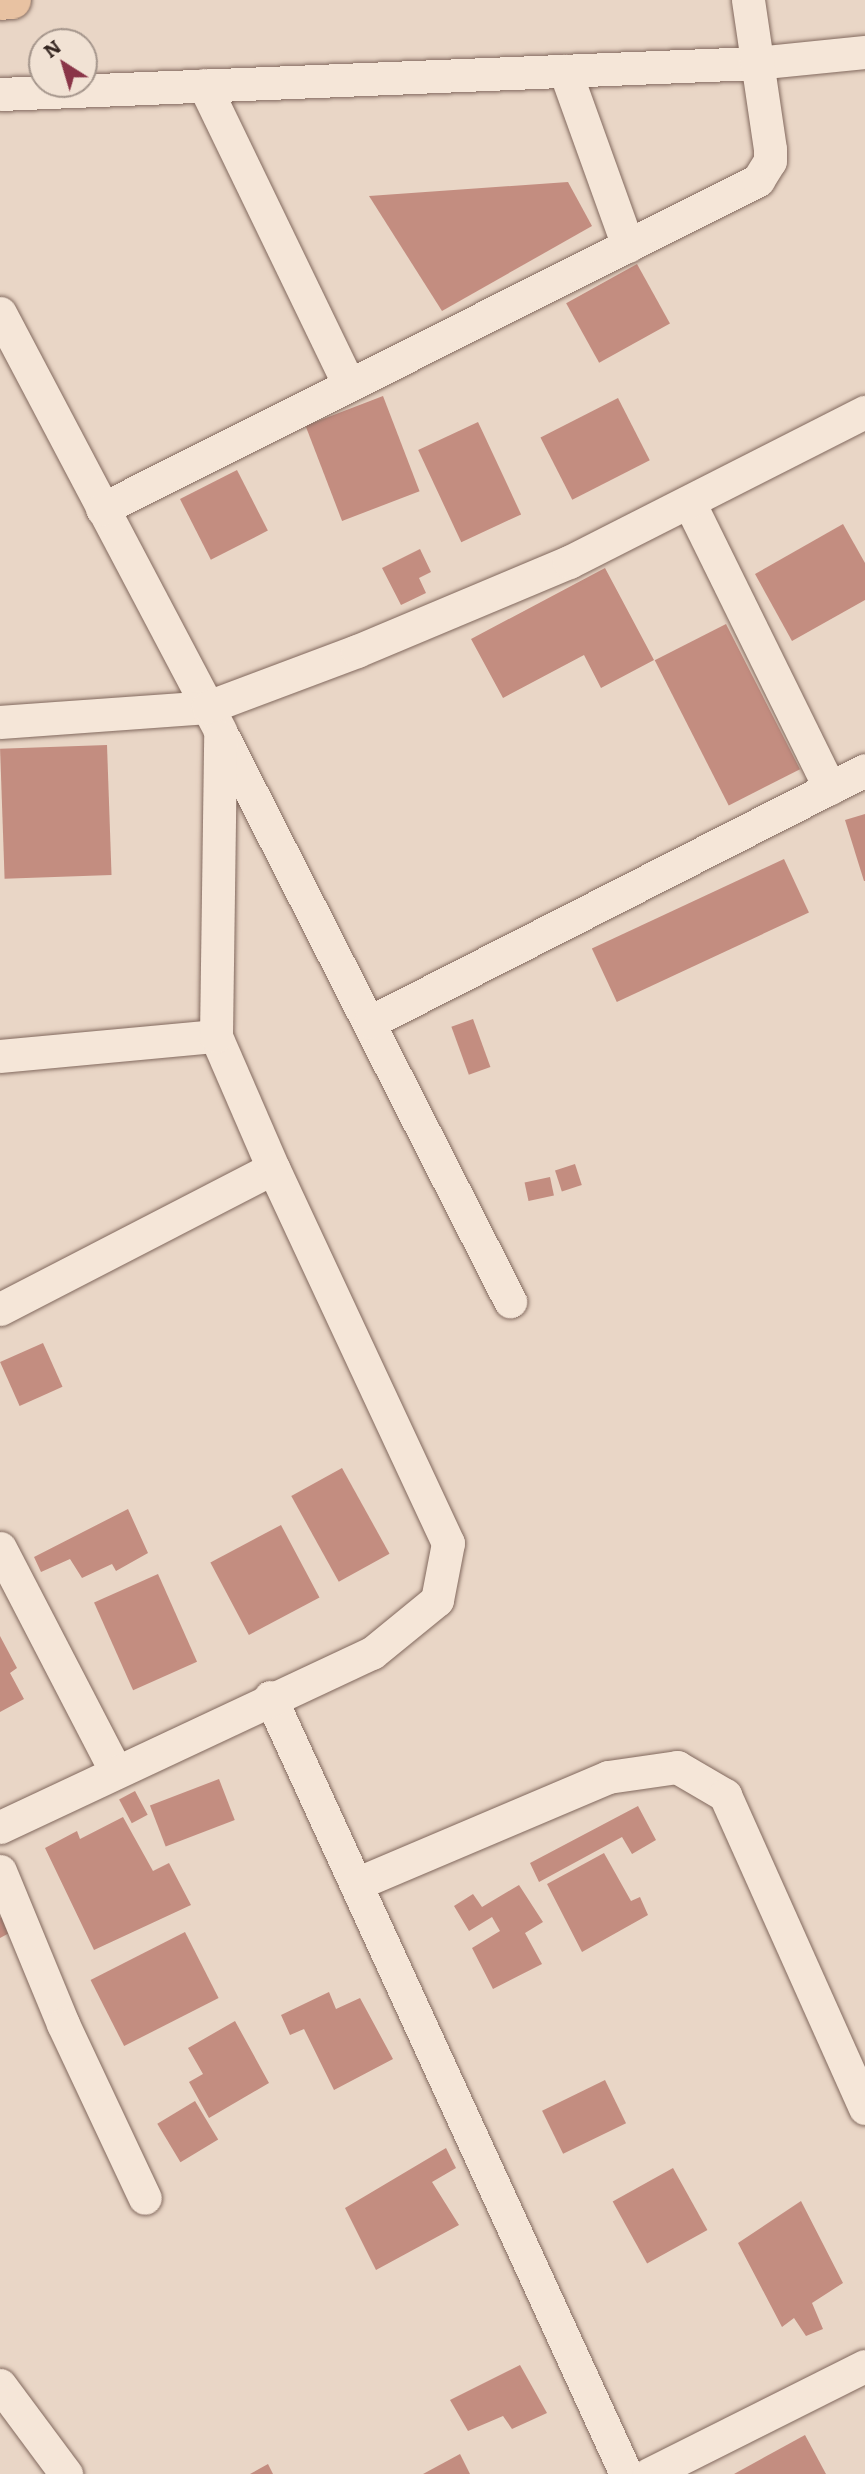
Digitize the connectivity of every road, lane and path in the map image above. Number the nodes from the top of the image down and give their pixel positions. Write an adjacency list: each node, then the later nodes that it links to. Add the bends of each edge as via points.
1 (12, 0): 3 (main road)
2 (748, 0): 5 (street)
3 (0, 1)
4 (865, 52): 5 (street)
5 (755, 63): 6 (street); 9 (street, via 770,149 765,171 749,186)
6 (565, 71): 7 (street); 9 (street)
7 (204, 85): 8 (street); 11 (street)
8 (0, 93)
9 (628, 246): 11 (street)
10 (0, 313): 14 (street)
11 (349, 385): 14 (street)
12 (865, 412): 13 (street)
13 (689, 502): 15 (street, via 556,567); 18 (street)
14 (102, 509): 15 (street)
15 (214, 719): 16 (street); 19 (street); 20 (street)
16 (0, 722)
17 (865, 770): 18 (street)
18 (830, 788): 19 (street)
19 (370, 1022): 23 (street)
20 (216, 1036): 21 (street); 22 (street)
21 (0, 1056)
22 (272, 1168): 24 (street); 26 (street, via 448,1543 437,1600 372,1653)
23 (510, 1301)
24 (0, 1309)
25 (0, 1548): 27 (street)
26 (270, 1697): 27 (street); 30 (street)
27 (115, 1770): 28 (street)
28 (0, 1828)
29 (0, 1871): 32 (street, via 63,2024)
30 (356, 1884): 31 (street, via 608,1777 677,1767 725,1795); 36 (street)
31 (865, 2108)
32 (145, 2198)
33 (865, 2366): 37 (street)
34 (0, 2385): 35 (street)
35 (66, 2474)
36 (626, 2474)
37 (649, 2474)

